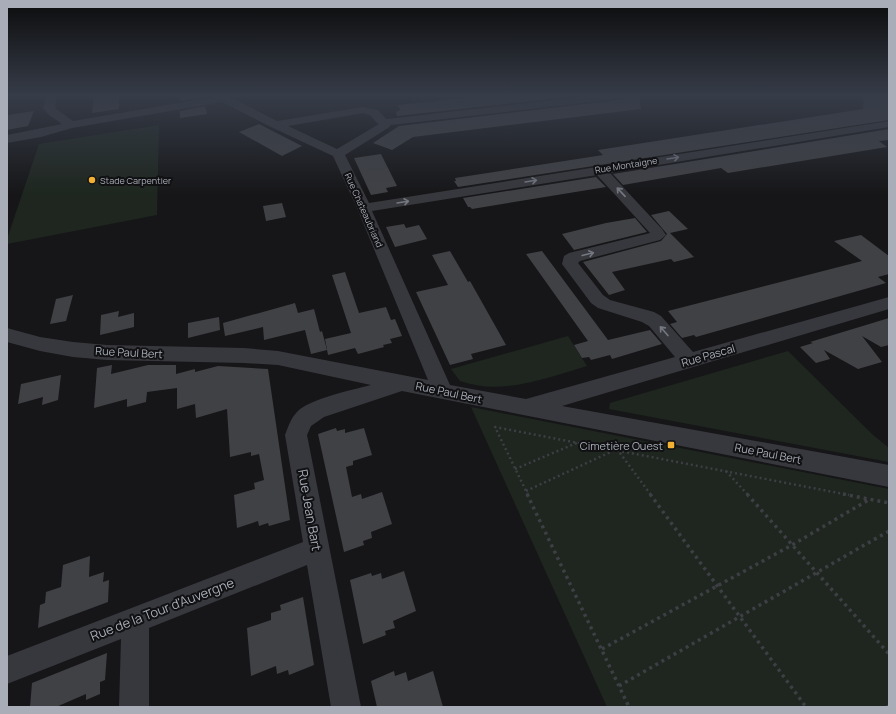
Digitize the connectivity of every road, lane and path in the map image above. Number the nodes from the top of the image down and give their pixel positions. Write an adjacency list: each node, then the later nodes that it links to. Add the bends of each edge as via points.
1 (59, 128): 5 (street)
2 (280, 128): 6 (street)
3 (380, 128): 6 (street)
4 (862, 128): 7 (street, Rue Montaigne, one-way to 4)
5 (7, 139)
6 (338, 154): 8 (street, Rue Chateaubriand)
7 (600, 170): 8 (street, Rue Montaigne, one-way to 7); 11 (street, one-way to 7, via 655,321 604,304 597,299 570,264 570,260 575,257 658,235)
8 (364, 208): 13 (street, Rue Chateaubriand)
9 (889, 303): 11 (street, Rue Pascal)
10 (7, 335): 12 (street, Rue Paul Bert, via 41,344 95,351 278,358)
11 (690, 361): 14 (street, Rue Pascal)
12 (403, 383): 13 (street, Rue Paul Bert); 25 (street, Rue Jean Bart, via 317,410 305,416 300,423 296,435)
13 (442, 390): 14 (street, Rue Paul Bert)
14 (527, 407): 19 (street, Rue Paul Bert)
15 (579, 442): 16 (path); 17 (path); 17 (path, via 495,427)
16 (617, 449): 18 (path); 20 (path); 27 (path)
17 (515, 469): 20 (path)
18 (726, 471): 21 (path); 24 (path)
19 (889, 476)
20 (526, 491): 30 (path)
21 (870, 499): 22 (path); 24 (path)
22 (889, 503)
23 (889, 531): 26 (path)
24 (792, 545): 26 (path); 27 (path)
25 (317, 549): 29 (street, Rue de la Tour d'Auvergne); 35 (street, Rue Jean Bart)
26 (816, 573): 28 (path); 31 (path)
27 (717, 585): 28 (path); 30 (path)
28 (740, 617): 33 (path); 37 (path)
29 (135, 620): 32 (street, Rue de la Tour d'Auvergne); 34 (street)
30 (602, 649): 33 (path)
31 (889, 654)
32 (7, 670)
33 (619, 686): 36 (path)
34 (134, 707)
35 (346, 707)
36 (629, 707)
37 (806, 707)

